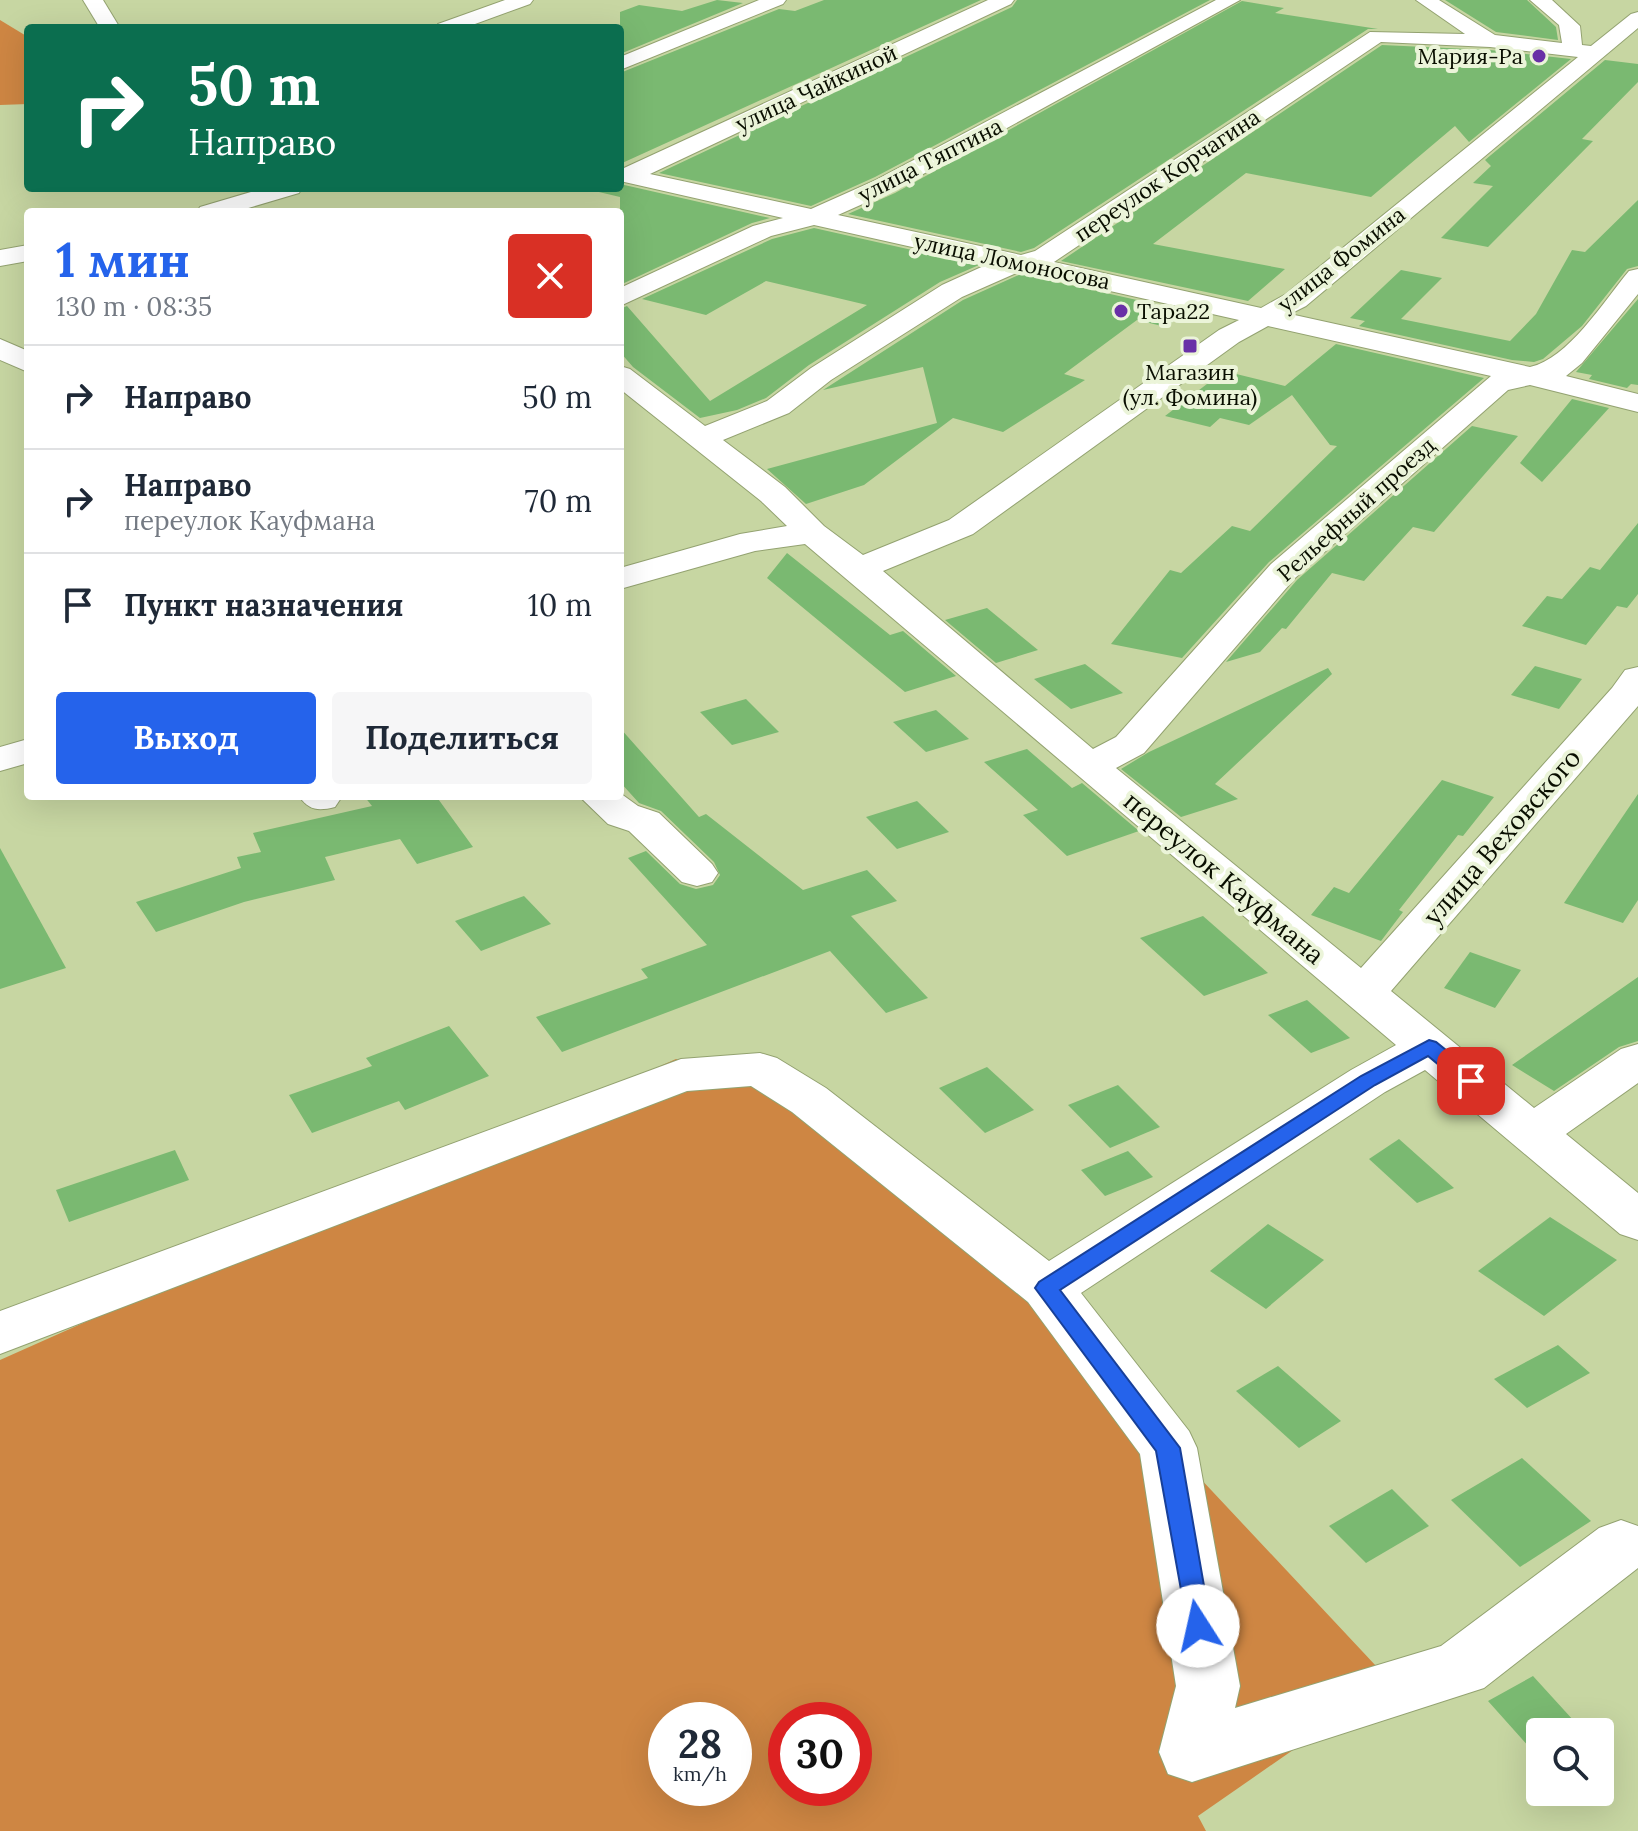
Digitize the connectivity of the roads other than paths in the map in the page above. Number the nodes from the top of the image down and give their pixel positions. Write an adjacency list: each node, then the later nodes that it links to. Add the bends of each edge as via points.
1 (93, 0): 9 (street)
2 (523, 0): 10 (street)
3 (776, 0): 14 (street)
4 (1004, 0): 15 (street, улица Чайкиной)
5 (1230, 0): 18 (street, улица Тяптина, via 885,185)
6 (1426, 0): 11 (street)
7 (1540, 0): 12 (street, via 1569,22 1575,39)
8 (1638, 18): 13 (street, улица Фомина)
9 (108, 24)
10 (456, 24)
11 (1490, 41): 12 (street); 21 (street, переулок Корчагина, via 1377,36 1044,257)
12 (1571, 50): 13 (street)
13 (1596, 53): 24 (street, улица Фомина, via 1296,300)
14 (624, 62)
15 (624, 175): 18 (street, улица Ломоносова)
16 (276, 192): 17 (street)
17 (222, 208)
18 (813, 217): 21 (street, улица Ломоносова); 23 (street, улица Тяптина, via 762,231)
19 (24, 254): 20 (street)
20 (0, 258)
21 (1021, 264): 24 (street, улица Ломоносова); 30 (street, переулок Корчагина, via 952,291 778,407)
22 (1638, 277): 27 (street, Рельефный проезд, via 1572,357)
23 (624, 296)
24 (1265, 317): 27 (street, улица Ломоносова); 32 (street, улица Фомина, via 1229,336 961,527)
25 (0, 348): 26 (street)
26 (24, 361)
27 (1535, 377): 29 (street, улица Ломоносова); 37 (street, Рельефный проезд, via 1498,383 1462,414 1283,571 1130,745)
28 (624, 378): 30 (street, переулок Кауфмана)
29 (1638, 403)
30 (700, 437): 31 (street, переулок Кауфмана, via 773,494)
31 (812, 533): 32 (street, переулок Кауфмана); 33 (street, via 752,541)
32 (859, 569): 37 (street, переулок Кауфмана)
33 (624, 578)
34 (1638, 678): 40 (street, улица Веховского)
35 (24, 752): 36 (street)
36 (0, 759)
37 (1089, 766): 40 (street, переулок Кауфмана)
38 (604, 800): 39 (street, via 644,822)
39 (697, 873)
40 (1364, 993): 41 (street, переулок Кауфмана)
41 (1429, 1047): 43 (street, переулок Кауфмана); 45 (street)
42 (1638, 1060): 43 (street)
43 (1533, 1133): 44 (street, переулок Кауфмана)
44 (1638, 1221)
45 (1047, 1288): 46 (street, via 809,1100 760,1069 681,1075); 47 (street, via 1168,1448 1208,1686 1192,1752 1461,1668)
46 (0, 1333)
47 (1621, 1546)

